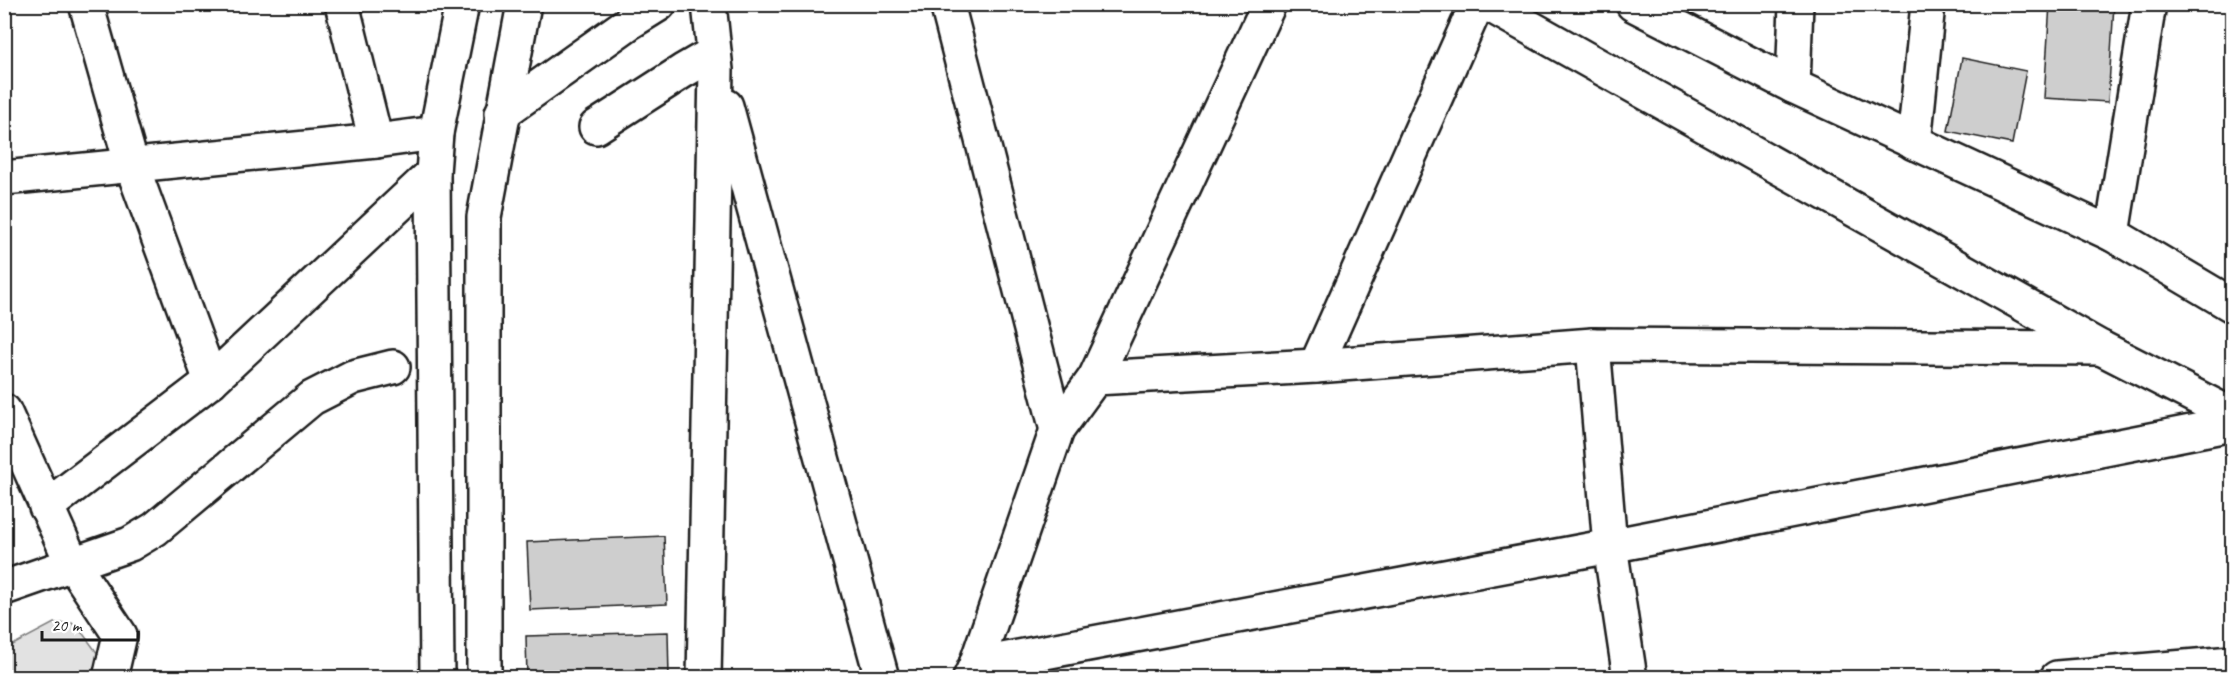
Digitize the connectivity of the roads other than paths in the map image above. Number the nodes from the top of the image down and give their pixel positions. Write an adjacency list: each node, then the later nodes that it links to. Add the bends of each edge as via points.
1 (86, 4): 22 (street)
2 (342, 4): 20 (street)
3 (462, 4): 19 (street)
4 (524, 4): 17 (street)
5 (659, 4): 17 (street)
6 (709, 4): 15 (street)
7 (947, 4): 36 (street)
8 (1269, 4): 31 (street)
9 (1477, 4): 29 (street)
10 (1488, 4): 28 (street)
11 (1634, 4): 16 (street)
12 (1796, 4): 16 (street)
13 (1928, 4): 21 (street)
14 (2149, 4): 25 (street)
15 (715, 61): 18 (street, via 683,71); 46 (street); 47 (street)
16 (1792, 86): 21 (street)
17 (502, 112): 45 (street, via 484,217)
18 (596, 128)
19 (436, 133): 20 (street); 23 (street)
20 (376, 141): 22 (street)
21 (1914, 143): 25 (street)
22 (132, 166): 24 (street); 32 (street)
23 (433, 173): 32 (street); 44 (street)
24 (4, 178)
25 (2112, 234): 26 (street)
26 (2232, 305)
27 (1593, 345): 28 (street); 29 (street); 38 (street)
28 (2101, 348): 34 (street)
29 (1316, 366): 31 (street)
30 (393, 367): 39 (street, via 352,376 312,398 155,529 130,544)
31 (1095, 378): 36 (street)
32 (211, 381): 37 (street)
33 (4, 411): 37 (street)
34 (2232, 415)
35 (2232, 424): 38 (street)
36 (1057, 430): 42 (street)
37 (46, 507): 39 (street)
38 (1610, 546): 42 (street); 48 (street)
39 (72, 563): 40 (street); 43 (street, via 120,635)
40 (4, 588)
41 (2232, 663): 49 (street)
42 (973, 671)
43 (110, 678)
44 (437, 678)
45 (484, 678)
46 (704, 678)
47 (882, 678)
48 (1630, 678)
49 (2057, 678)

